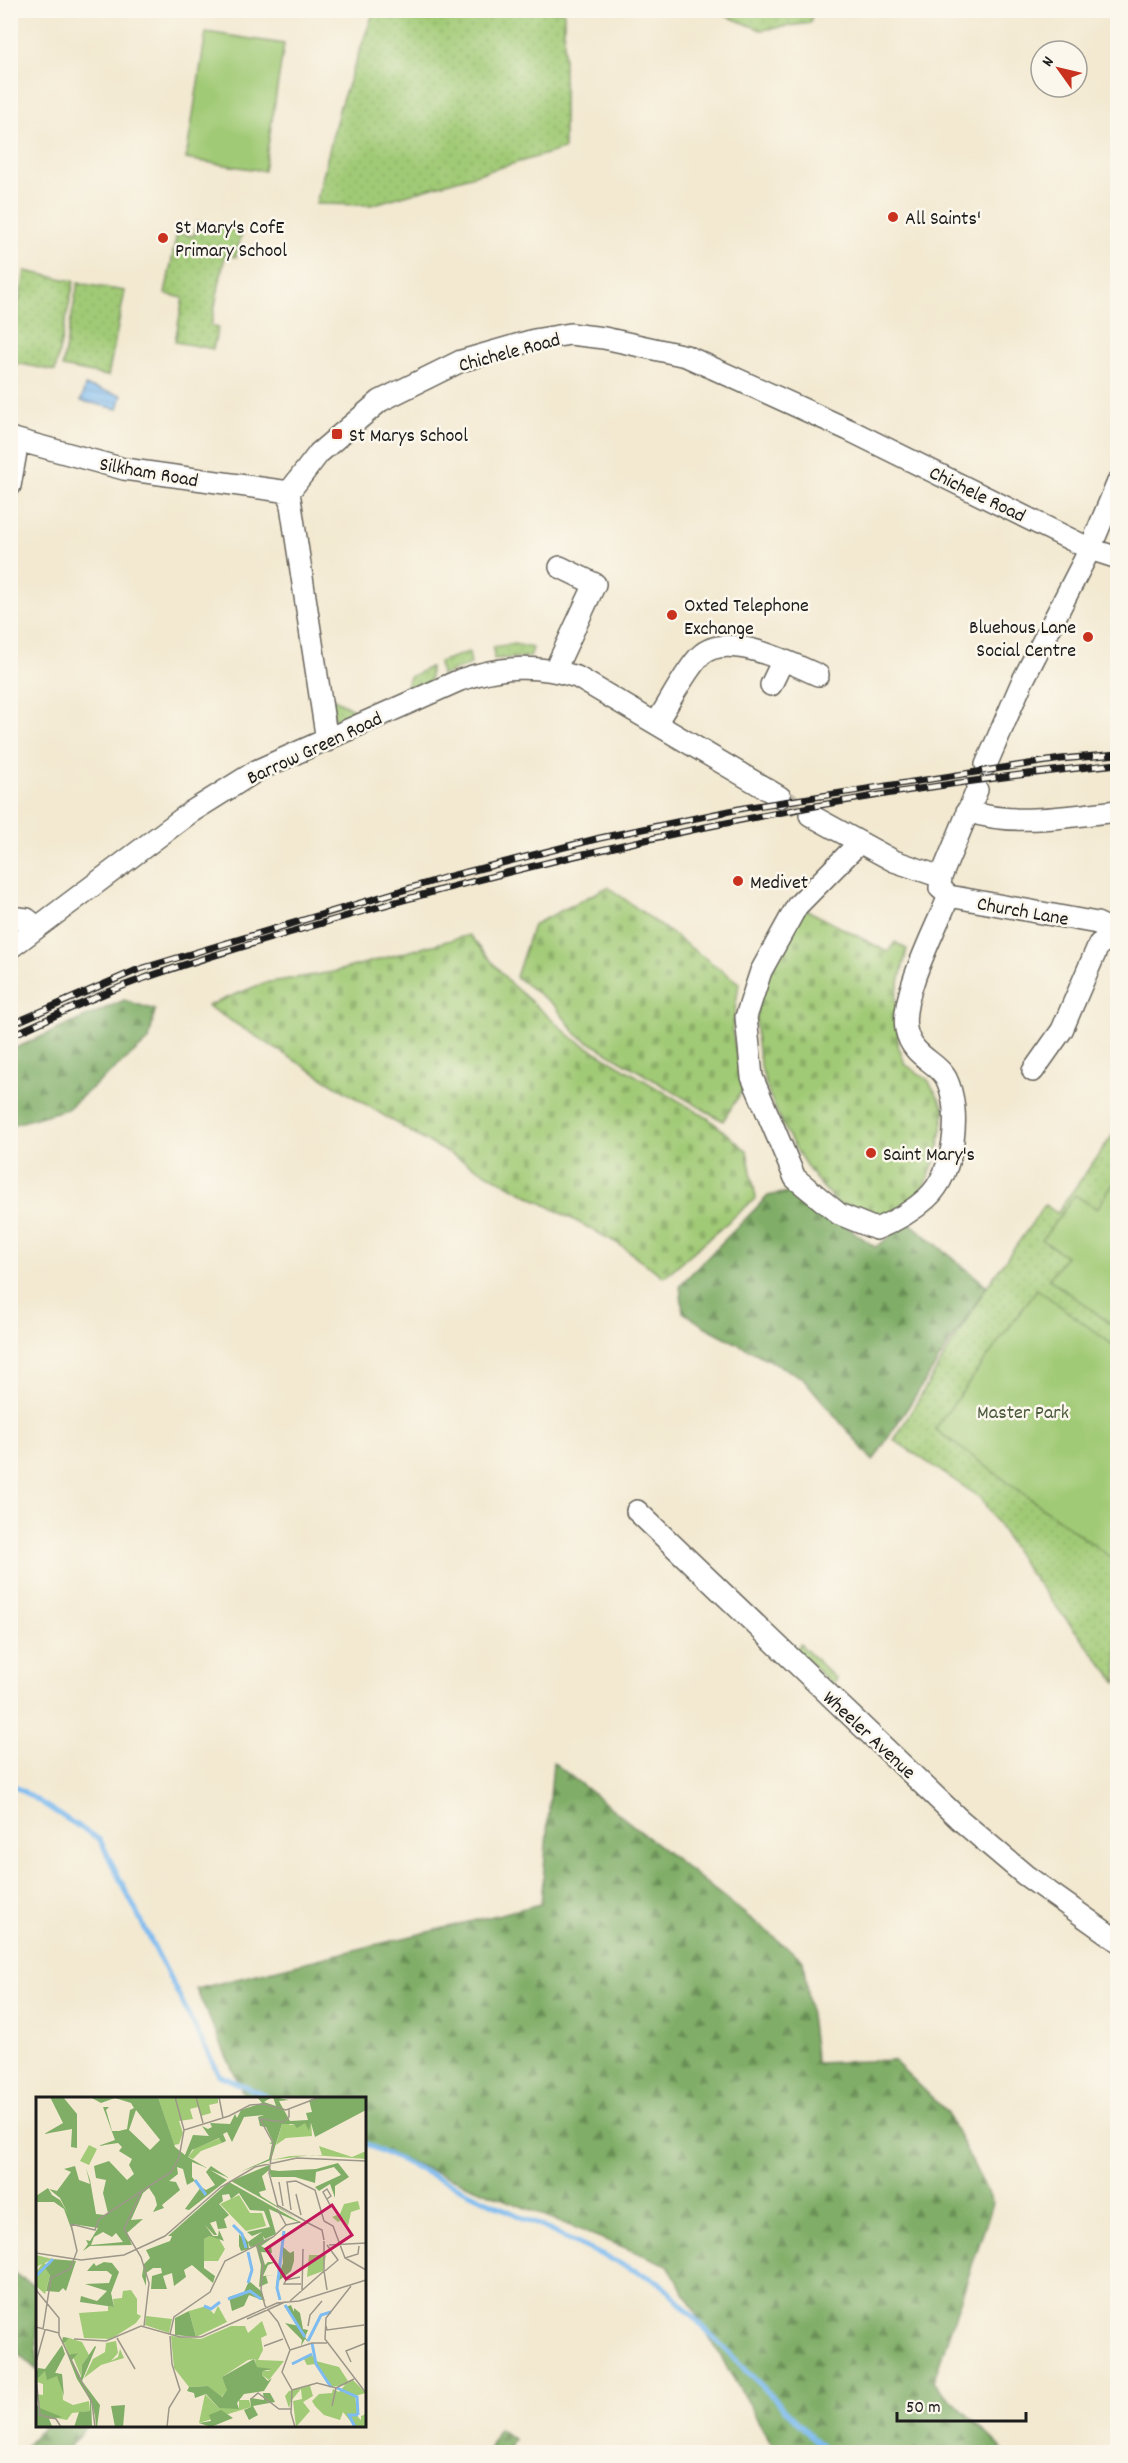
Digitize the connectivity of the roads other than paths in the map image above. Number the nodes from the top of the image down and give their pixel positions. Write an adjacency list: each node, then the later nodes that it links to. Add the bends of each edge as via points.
1 (14, 440): 3 (street); 4 (street, Silkham Road, via 124,469)
2 (1118, 482): 5 (street)
3 (10, 486)
4 (289, 492): 5 (street, Chichele Road, via 319,453 380,401 461,361 570,334 686,356 849,430); 13 (street)
5 (1090, 549): 6 (street, Chichele Road); 14 (street, via 1022,682)
6 (1118, 558)
7 (560, 567): 9 (street, via 595,584)
8 (783, 660): 10 (street); 11 (street); 12 (street, via 743,647 718,646 700,656)
9 (555, 670): 12 (street, Barrow Green Road, via 598,687); 13 (street, Barrow Green Road, via 527,667 487,671)
10 (818, 675)
11 (771, 685)
12 (656, 723): 16 (street, Barrow Green Road)
13 (327, 741): 23 (street, Barrow Green Road, via 258,770 191,812)
14 (986, 765)
15 (977, 790): 17 (street)
16 (780, 797)
17 (967, 812): 18 (street, via 988,818 1029,820); 21 (street)
18 (1118, 812)
19 (810, 815): 20 (street)
20 (859, 843): 21 (street); 21 (street, via 797,906 760,971 746,1017 752,1077 795,1178 838,1214 876,1229 928,1198 945,1169 952,1146 956,1111 945,1076 917,1053 906,1030 906,1001)
21 (945, 886): 24 (street, Church Lane, via 1097,923)
22 (10, 917): 23 (street, via 27,919)
23 (37, 927): 25 (street, Barrow Green Road)
24 (1118, 935): 26 (street, via 1099,944 1062,1030)
25 (10, 948)
26 (1032, 1071)
27 (637, 1511): 28 (street, Wheeler Avenue, via 991,1848)
28 (1118, 1941)

